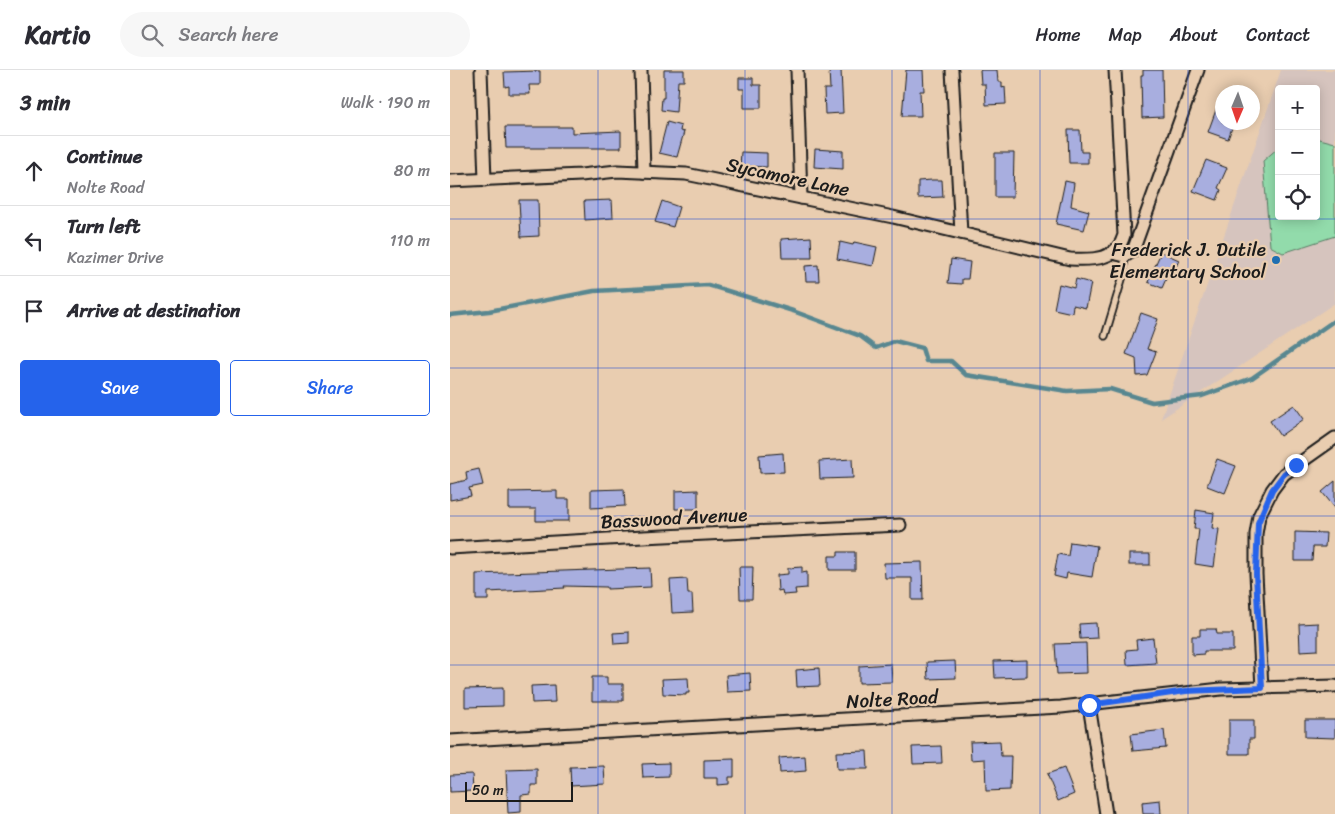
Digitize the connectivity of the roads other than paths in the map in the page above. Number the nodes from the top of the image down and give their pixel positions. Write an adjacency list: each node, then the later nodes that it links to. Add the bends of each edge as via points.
1 (481, 70): 8 (street)
2 (641, 70): 7 (street)
3 (797, 70): 10 (street)
4 (952, 70): 11 (street)
5 (1115, 70): 12 (street, via 1124,235)
6 (1198, 70): 13 (street, via 1133,250)
7 (644, 172): 8 (street, Sycamore Lane); 10 (street, Sycamore Lane, via 686,174)
8 (485, 180): 9 (street, Sycamore Lane)
9 (450, 181)
10 (801, 198): 11 (street, Sycamore Lane)
11 (961, 233): 12 (street, Sycamore Lane, via 1070,259 1097,260)
12 (1112, 253): 13 (street)
13 (1125, 256): 14 (lane, via 1124,276)
14 (1105, 336)
15 (1335, 438): 19 (street, via 1284,474 1259,516 1256,574)
16 (900, 525): 17 (street, Basswood Avenue)
17 (450, 548)
18 (1335, 686): 19 (street, Nolte Road)
19 (1262, 688): 20 (street, Nolte Road, via 1186,691)
20 (1089, 705): 21 (street, Nolte Road); 22 (street)
21 (450, 741)
22 (1106, 814)

